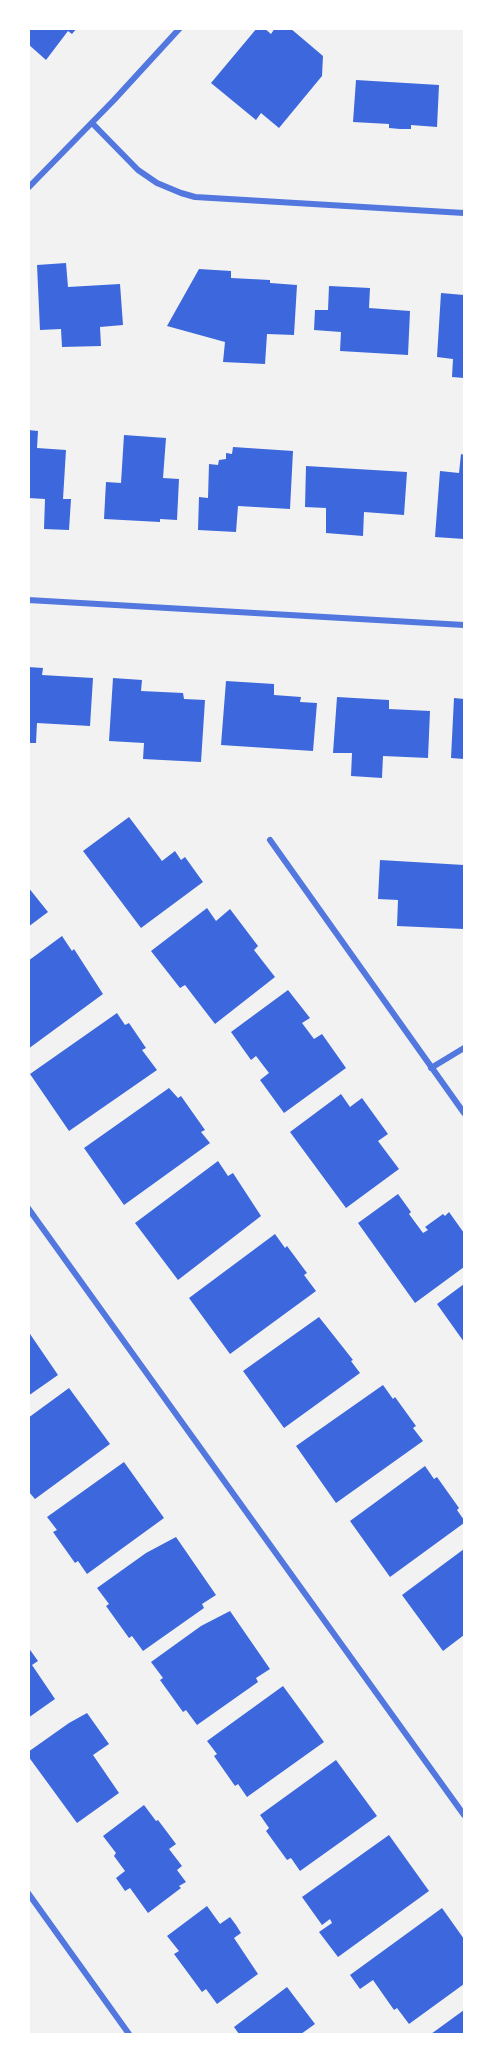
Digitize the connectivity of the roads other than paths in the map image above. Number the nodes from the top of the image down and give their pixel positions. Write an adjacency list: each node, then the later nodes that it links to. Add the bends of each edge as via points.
1 (180, 28): 2 (street)
2 (92, 123): 3 (street); 4 (street, via 138,170 181,193)
3 (28, 188)
4 (465, 213)
5 (28, 600): 6 (street)
6 (465, 625)
7 (270, 840): 9 (street)
8 (465, 1048): 9 (street)
9 (431, 1068): 10 (street)
10 (465, 1113)
11 (28, 1208): 12 (street)
12 (465, 1815)
13 (28, 1893): 14 (street)
14 (129, 2034)

